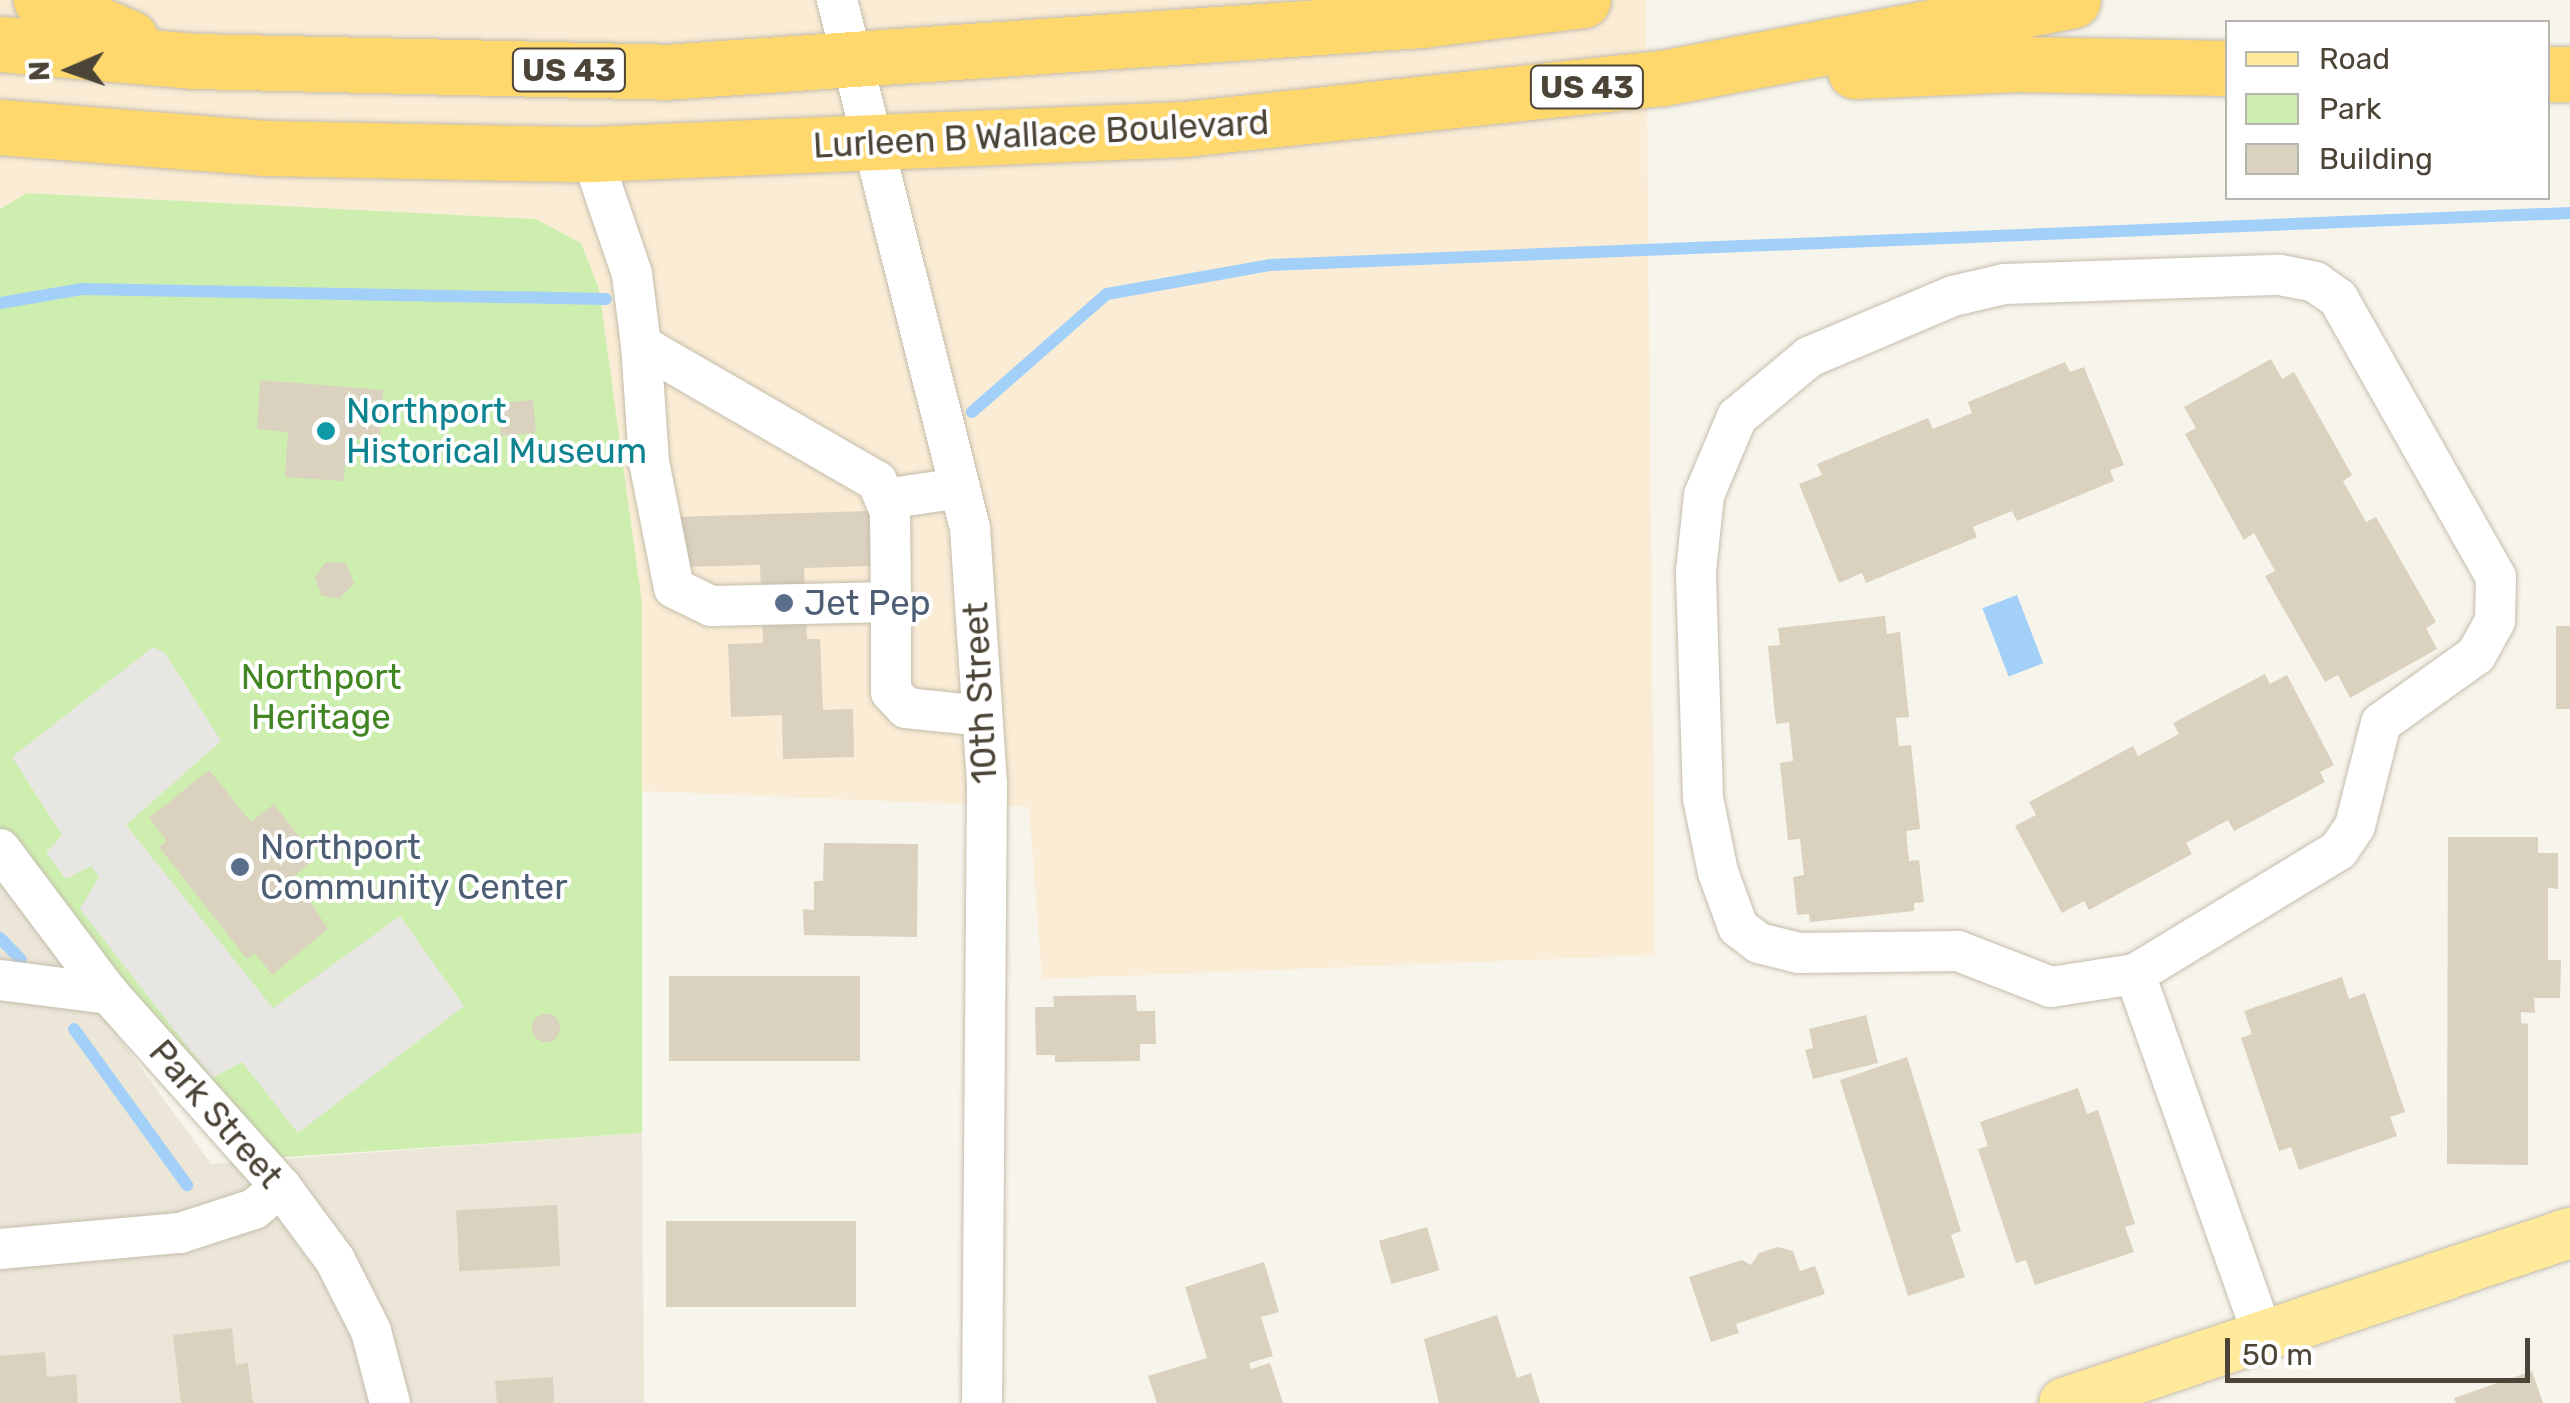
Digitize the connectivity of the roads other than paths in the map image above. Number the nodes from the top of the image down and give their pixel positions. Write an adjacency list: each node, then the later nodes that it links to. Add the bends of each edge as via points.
1 (40, 0): 7 (highway)
2 (837, 0): 6 (street, 10th Street)
3 (1583, 0): 6 (highway, US 43, via 1420,20)
4 (2073, 0): 9 (highway, Lurleen B Wallace Boulevard / US 43)
5 (0, 44): 7 (highway, US 43)
6 (855, 60): 7 (highway, US 43, via 664,72); 11 (street, 10th Street)
7 (194, 61)
8 (2225, 68): 9 (highway, via 2019,64)
9 (1662, 78): 11 (highway, Lurleen B Wallace Boulevard / US 43, via 1184,129)
10 (0, 127): 12 (highway, Lurleen B Wallace Boulevard / US 43, via 264,148)
11 (878, 146): 12 (highway, Lurleen B Wallace Boulevard / US 43); 14 (street, 10th Street)
12 (590, 154): 13 (street, via 632,274)
13 (641, 346): 15 (street, via 877,481); 16 (street, via 649,462 674,588 712,606)
14 (960, 488): 15 (street); 17 (street, 10th Street, via 970,528)
15 (885, 499): 16 (street)
16 (891, 602): 17 (street, via 891,692 906,708)
17 (982, 716): 27 (street, 10th Street)
18 (0, 849): 21 (street, Park Street)
19 (2135, 974): 19 (street, via 2339,850 2355,826 2381,723 2476,655 2495,621 2496,578 2338,298 2316,282 2280,274 2004,284 1952,296 1809,357 1737,416 1704,494 1696,571 1703,798 1738,927 1759,943 1798,953 1958,951 2051,987); 25 (street)
20 (0, 980): 21 (street)
21 (109, 994): 22 (street, Park Street)
22 (281, 1187): 24 (street, via 254,1209 180,1233); 26 (street, Park Street, via 335,1260 372,1331)
23 (2570, 1233): 25 (main road)
24 (0, 1249)
25 (2263, 1336): 28 (main road)
26 (390, 1403)
27 (982, 1403)
28 (2064, 1403)

